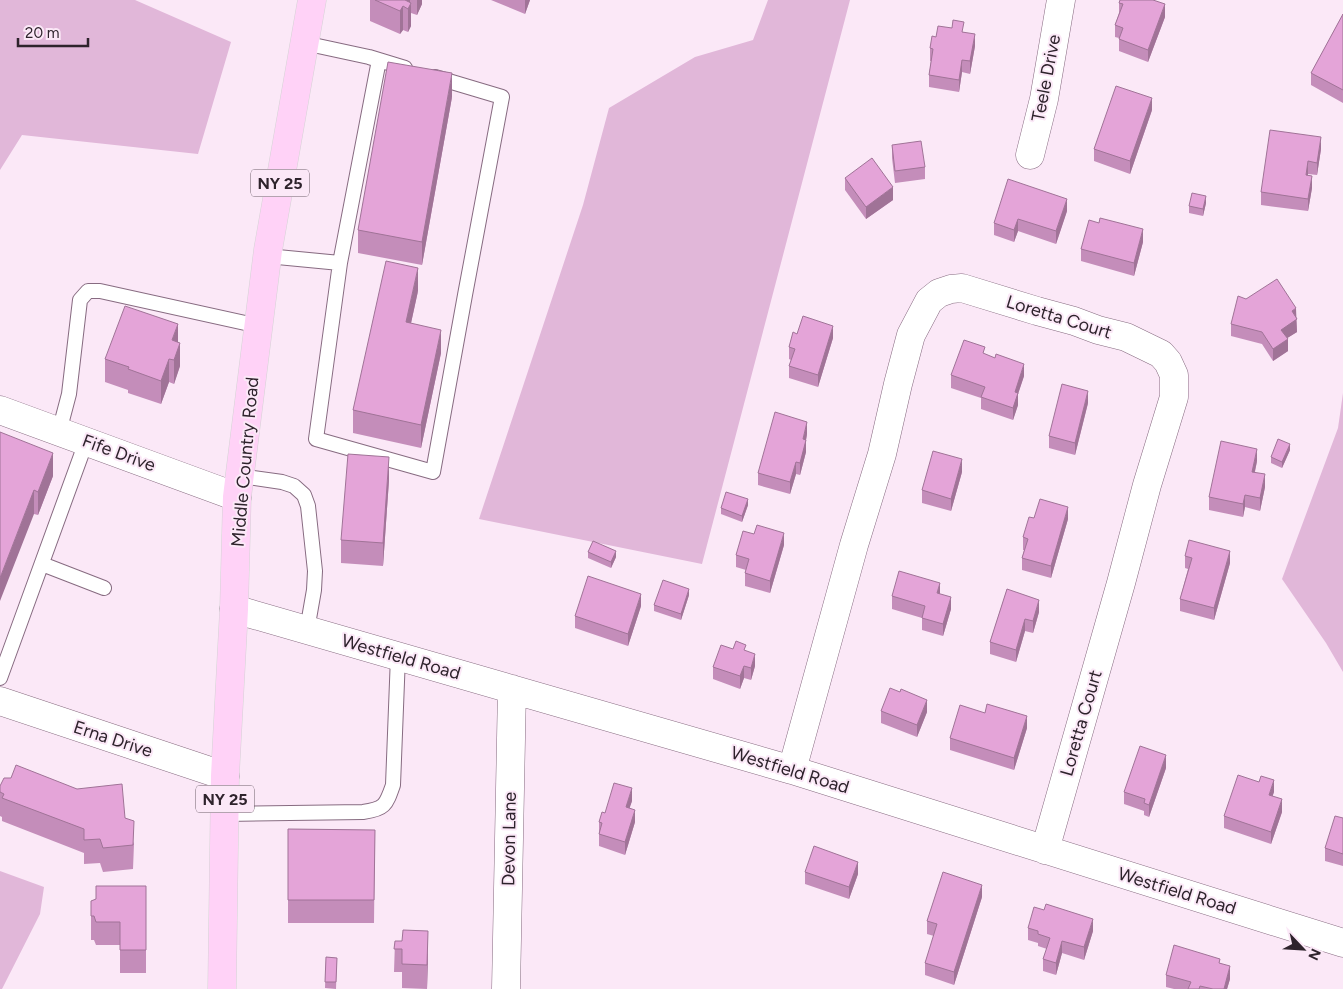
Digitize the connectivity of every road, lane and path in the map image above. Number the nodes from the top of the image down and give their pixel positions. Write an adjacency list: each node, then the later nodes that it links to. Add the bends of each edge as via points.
1 (312, 0): 3 (main road, Middle Country Road / NY 25)
2 (1061, 0): 5 (street, Teele Drive, via 1044,99)
3 (304, 43): 4 (lane); 6 (main road, Middle Country Road / NY 25)
4 (379, 60): 7 (lane); 7 (lane, via 502,97 434,472 316,438)
5 (1030, 155)
6 (267, 256): 7 (lane); 8 (main road, Middle Country Road / NY 25)
7 (340, 263)
8 (259, 326): 10 (lane, via 88,290 80,300 69,394); 12 (main road, Middle Country Road / NY 25)
9 (0, 410): 10 (street, Fife Drive)
10 (59, 432): 11 (street, Fife Drive)
11 (86, 442): 12 (street, Fife Drive); 13 (lane)
12 (239, 486): 15 (main road, Middle Country Road / NY 25); 16 (lane, via 282,482 294,486 304,495 308,506 314,572)
13 (42, 564): 14 (lane); 18 (lane)
14 (104, 588)
15 (234, 609): 16 (street, Westfield Road); 22 (main road, Middle Country Road / NY 25)
16 (307, 630): 17 (street, Westfield Road)
17 (398, 656): 19 (street, Westfield Road); 23 (lane, via 393,785 388,801 377,810 363,812)
18 (0, 678)
19 (512, 689): 21 (street, Westfield Road); 27 (street, Devon Lane)
20 (0, 701): 22 (street, Erna Drive)
21 (792, 770): 24 (street, Westfield Road); 24 (street, Loretta Court, via 882,454 911,335 929,300 951,288 962,288 1126,337 1161,354 1168,362 1174,375 1174,397)
22 (225, 776): 23 (main road, Middle Country Road / NY 25)
23 (224, 814): 26 (main road, Middle Country Road / NY 25)
24 (1045, 850): 25 (street, Westfield Road)
25 (1343, 943)
26 (222, 989)
27 (506, 989)

